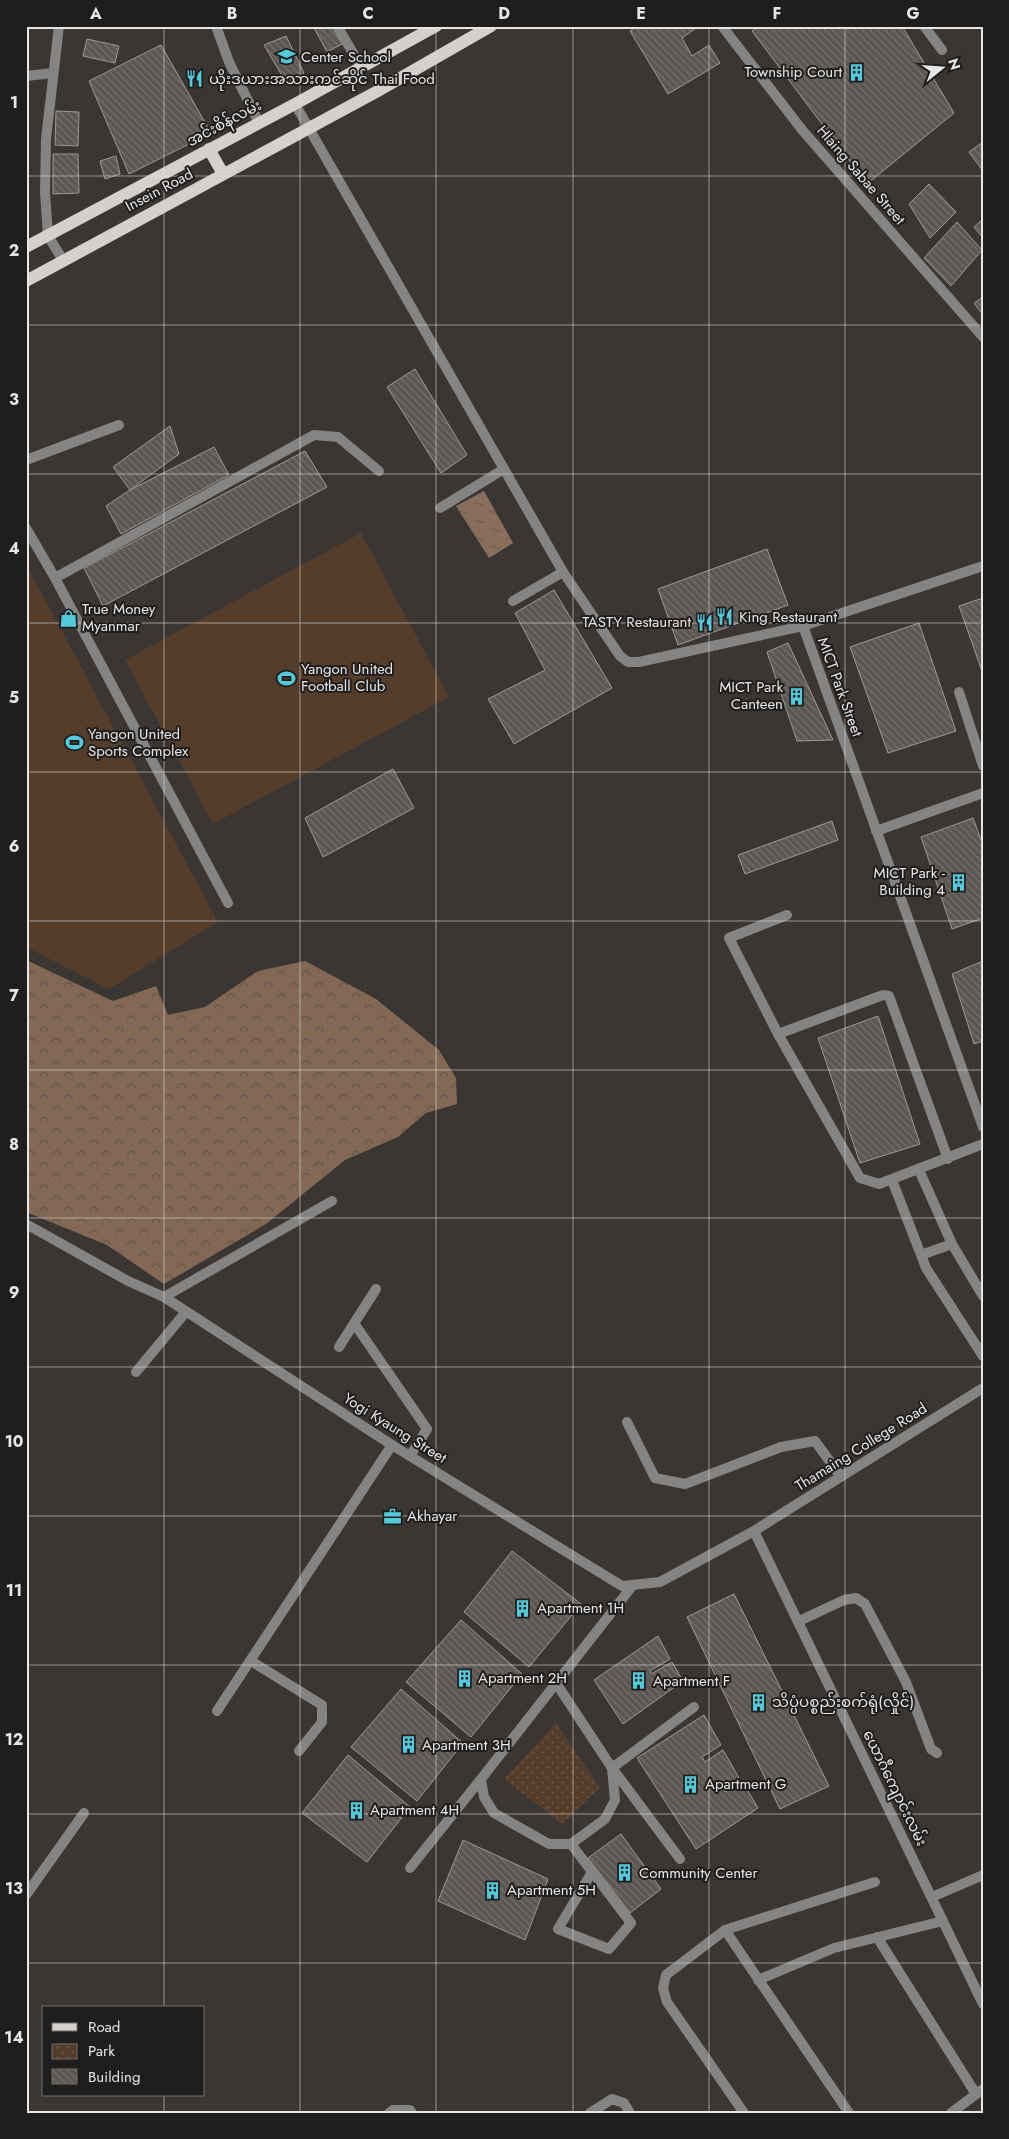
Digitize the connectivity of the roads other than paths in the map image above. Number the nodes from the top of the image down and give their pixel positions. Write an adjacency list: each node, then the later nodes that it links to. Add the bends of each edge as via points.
1 (59, 26): 10 (street)
2 (216, 26): 13 (street, via 229,62)
3 (337, 26): 9 (street)
4 (436, 26): 9 (main road, အင်းစိန်လမ်း)
5 (491, 26): 14 (main road, Insein Road)
6 (722, 26): 21 (street, Hlaing Sabae Street, via 803,131)
7 (924, 26): 8 (street)
8 (942, 50)
9 (362, 68): 12 (main road, အင်းစိန်လမ်း)
10 (53, 74): 11 (street); 17 (street, via 46,139)
11 (26, 76)
12 (295, 104): 13 (main road, အင်းစိန်လမ်း); 14 (street)
13 (259, 123): 15 (main road, အင်းစိန်လမ်း)
14 (308, 128): 16 (main road, Insein Road); 24 (street)
15 (209, 149): 16 (main road); 17 (main road, အင်းစိန်လမ်း)
16 (224, 174): 19 (main road, Insein Road)
17 (48, 236): 18 (main road, အင်းစိန်လမ်း); 19 (street)
18 (26, 247)
19 (63, 260): 20 (main road, Insein Road)
20 (26, 280)
21 (981, 333)
22 (118, 425): 23 (street)
23 (26, 460)
24 (504, 469): 26 (street); 29 (street)
25 (379, 471): 30 (street, via 338,437 314,435)
26 (440, 508)
27 (26, 528): 30 (street)
28 (983, 566): 32 (street)
29 (563, 572): 31 (street); 32 (street, MICT Park Street, via 620,656 628,662)
30 (55, 578): 37 (street)
31 (513, 601)
32 (803, 626): 36 (street, MICT Park Street)
33 (959, 692): 34 (street)
34 (983, 766)
35 (983, 793): 36 (street)
36 (876, 831): 40 (street, MICT Park Street)
37 (228, 903)
38 (787, 915): 39 (street, via 729,938)
39 (778, 1034): 42 (street, via 889,996); 44 (street, via 860,1178 879,1184)
40 (983, 1127)
41 (983, 1144): 42 (street)
42 (948, 1159): 43 (street)
43 (919, 1170): 44 (street); 47 (street)
44 (892, 1180): 48 (street)
45 (332, 1201): 51 (street)
46 (26, 1224): 51 (street, Yogi Kyaung Street)
47 (952, 1244): 48 (street); 50 (street)
48 (921, 1255): 55 (street, via 926,1268)
49 (376, 1289): 53 (street)
50 (983, 1296)
51 (164, 1298): 52 (street, Yogi Kyaung Street)
52 (185, 1313): 56 (street); 59 (street, Yogi Kyaung Street)
53 (354, 1323): 54 (street); 60 (street, via 426,1429)
54 (339, 1347)
55 (983, 1356)
56 (136, 1372)
57 (983, 1388): 61 (street, Thamaing College Road)
58 (627, 1422): 61 (street, via 655,1478 685,1484 781,1447 815,1440)
59 (392, 1445): 60 (street, Yogi Kyaung Street); 65 (street)
60 (410, 1456): 63 (street, Yogi Kyaung Street, via 599,1574 622,1586)
61 (840, 1477): 62 (street, Thamaing College Road)
62 (754, 1531): 63 (street, Yogi Kyaung Street, via 660,1582); 64 (street, ယောဂီကျောင်းလမ်း)
63 (633, 1585): 66 (street)
64 (799, 1621): 70 (street, via 844,1600 856,1598 865,1604 906,1682 931,1749); 81 (street, ယောဂီကျောင်းလမ်း)
65 (250, 1661): 68 (street); 69 (street, via 322,1705 322,1722)
66 (556, 1684): 71 (street); 72 (street)
67 (694, 1707): 71 (street)
68 (217, 1710)
69 (299, 1751)
70 (937, 1753)
71 (612, 1768): 74 (street, via 615,1800 605,1819); 75 (street)
72 (481, 1779): 74 (street, via 484,1797 494,1813 549,1844); 76 (street)
73 (84, 1813): 80 (street)
74 (571, 1844): 77 (street)
75 (680, 1859)
76 (410, 1868)
77 (592, 1872): 77 (street, via 631,1923 609,1949 558,1929)
78 (983, 1875): 81 (street)
79 (875, 1882): 83 (street)
80 (26, 1895)
81 (932, 1897): 82 (street, ယောဂီကျောင်းလမ်း)
82 (943, 1922): 84 (street); 86 (street, ယောဂီကျောင်းလမ်း)
83 (725, 1930): 85 (street); 92 (street, via 666,1975 663,1988 667,2002)
84 (877, 1937): 85 (street, via 834,1948); 87 (street)
85 (758, 1980): 93 (street)
86 (983, 2004)
87 (980, 2091): 94 (street)
88 (389, 2113): 89 (street, via 393,2110 410,2110)
89 (412, 2113)
90 (590, 2113): 91 (street, via 612,2099 624,2103)
91 (630, 2113)
92 (744, 2113)
93 (850, 2113)
94 (951, 2113)

